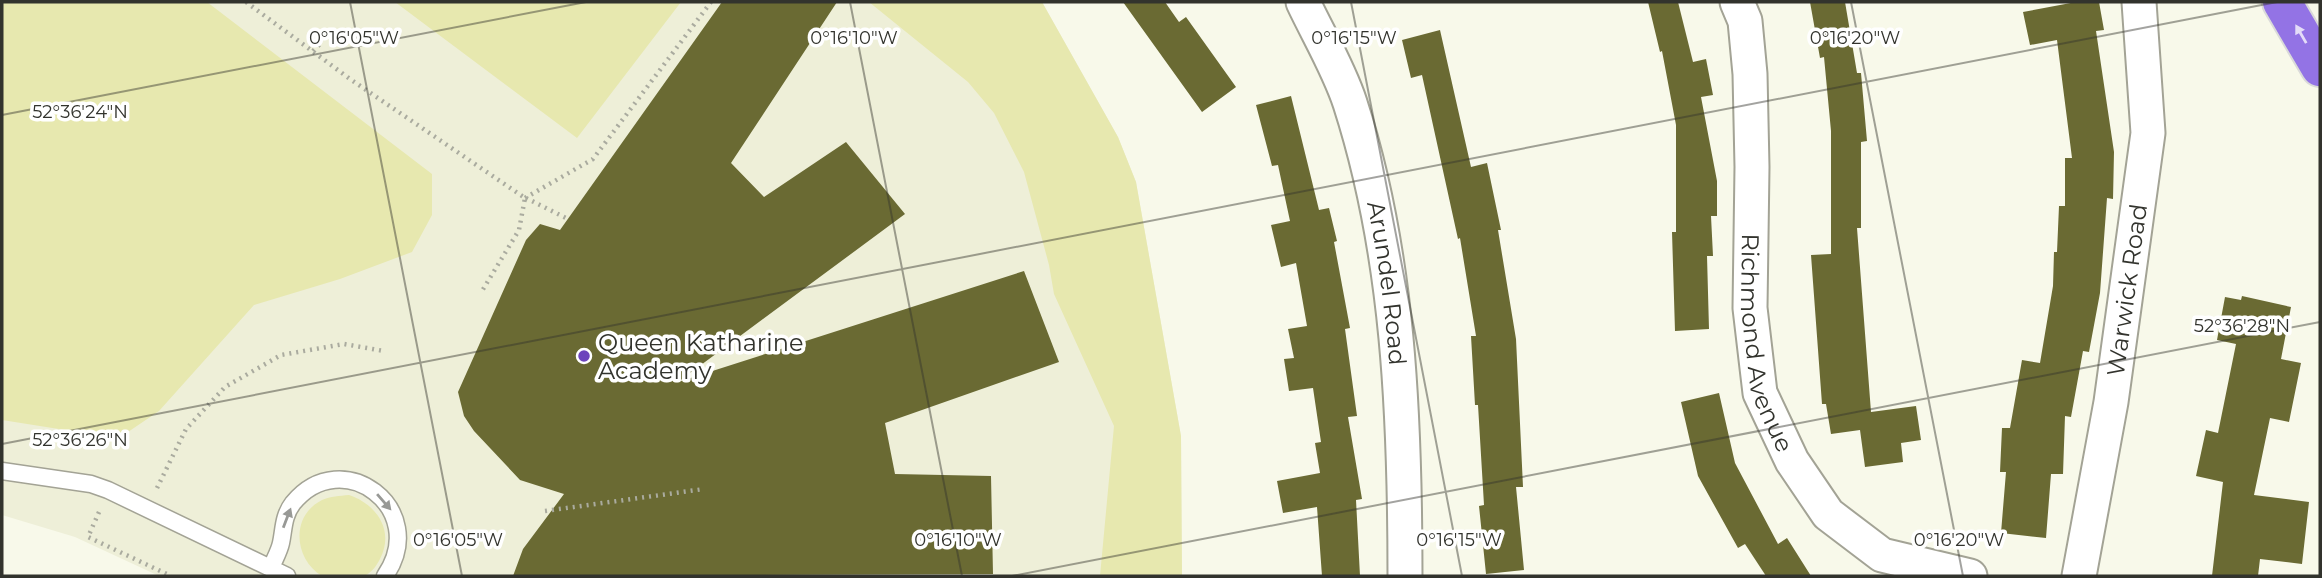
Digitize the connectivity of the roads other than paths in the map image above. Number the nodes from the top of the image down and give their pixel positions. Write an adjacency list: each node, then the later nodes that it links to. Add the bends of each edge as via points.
1 (1303, 2): 10 (street, Arundel Road, via 1349,101 1378,211 1401,399)
2 (1737, 2): 11 (street, Richmond Avenue, via 1745,21 1750,74 1750,308 1760,393 1792,461 1828,514 1882,555)
3 (2139, 2): 12 (street, Warwick Road, via 2148,133 2111,402)
4 (2282, 2): 5 (highway, one-way to 4)
5 (2320, 67)
6 (2, 471): 7 (lane, via 108,490)
7 (271, 568): 8 (lane); 9 (lane, one-way to 9, via 291,505 323,482 343,480 363,484 391,508 399,545)
8 (287, 576)
9 (385, 576)
10 (1405, 576)
11 (1970, 576)
12 (2079, 576)

